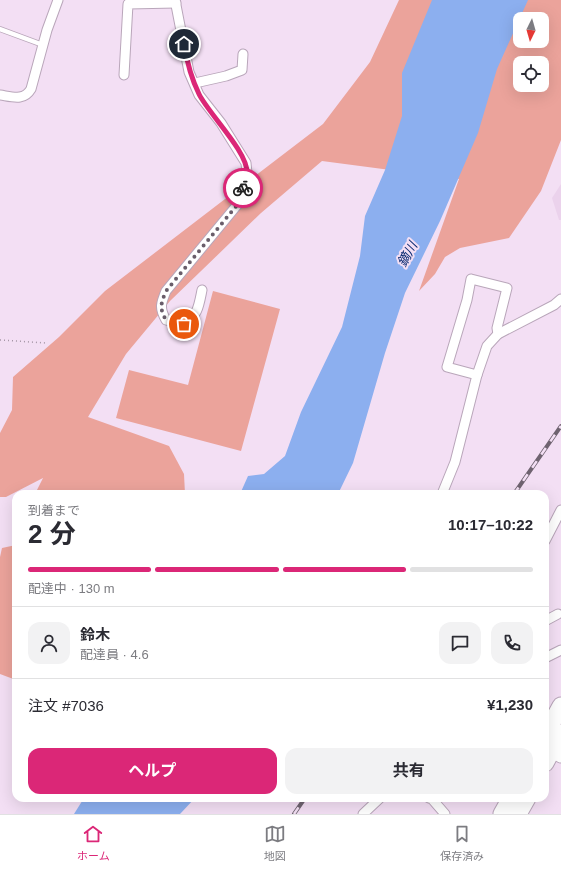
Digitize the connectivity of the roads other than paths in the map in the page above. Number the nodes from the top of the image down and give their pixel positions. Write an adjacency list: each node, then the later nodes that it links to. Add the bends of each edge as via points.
1 (58, 0): 4 (street)
2 (176, 1): 6 (street, via 128,4); 7 (street, via 189,72)
3 (0, 30): 4 (lane)
4 (43, 45): 8 (street, via 27,95 17,98)
5 (243, 54): 7 (street, via 242,70)
6 (124, 75)
7 (195, 83): 9 (street, via 199,95 221,123 246,163 247,173 238,204 166,291 160,305 166,320 184,324 191,320 198,310)
8 (0, 95)
9 (202, 290)
10 (561, 299): 11 (street)
11 (498, 334): 12 (street, via 487,346); 12 (street, via 497,328 506,288 471,279 447,367)
12 (477, 375): 13 (street, via 454,462)
13 (444, 490)
14 (561, 510): 15 (street)
15 (549, 533)
16 (558, 614): 17 (street)
17 (549, 619)
18 (561, 650): 19 (street)
19 (549, 656)
20 (561, 706): 21 (highway)
21 (549, 728)
22 (561, 733): 23 (highway)
23 (551, 755)
24 (376, 802): 28 (street)
25 (435, 802): 29 (street)
26 (509, 802): 30 (highway)
27 (525, 802): 31 (highway)
28 (363, 814)
29 (445, 814)
30 (502, 814)
31 (518, 814)

